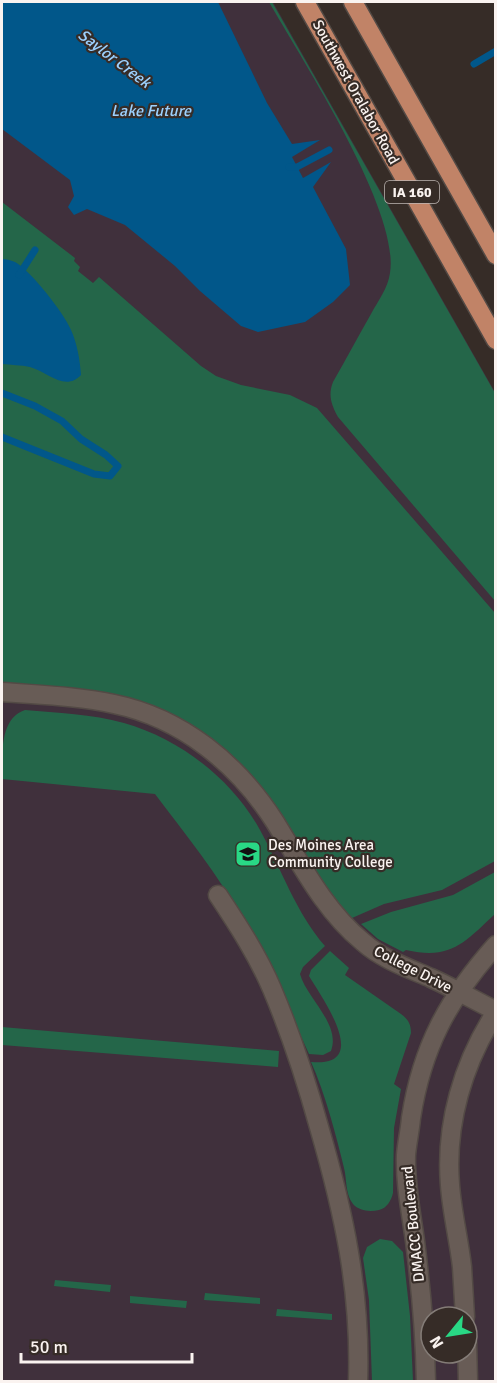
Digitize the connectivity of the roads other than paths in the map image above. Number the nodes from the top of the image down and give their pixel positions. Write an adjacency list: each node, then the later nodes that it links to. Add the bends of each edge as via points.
1 (305, 2): 4 (main road, Southwest Oralabor Road / IA 160)
2 (353, 2): 3 (main road, IA 160)
3 (495, 255)
4 (495, 340)
5 (2, 692): 8 (street, College Drive, via 130,707 195,739 224,761 249,788 335,915 363,943)
6 (218, 895): 12 (street, via 272,988 311,1096 349,1243)
7 (495, 945): 8 (street, DMACC Boulevard)
8 (458, 992): 9 (street, College Drive); 13 (street, DMACC Boulevard, via 439,1025 416,1086 406,1154)
9 (495, 1011): 10 (street, via 470,1061 452,1119 450,1184)
10 (464, 1305)
11 (468, 1365): 14 (street)
12 (358, 1382)
13 (426, 1382)
14 (468, 1382)

